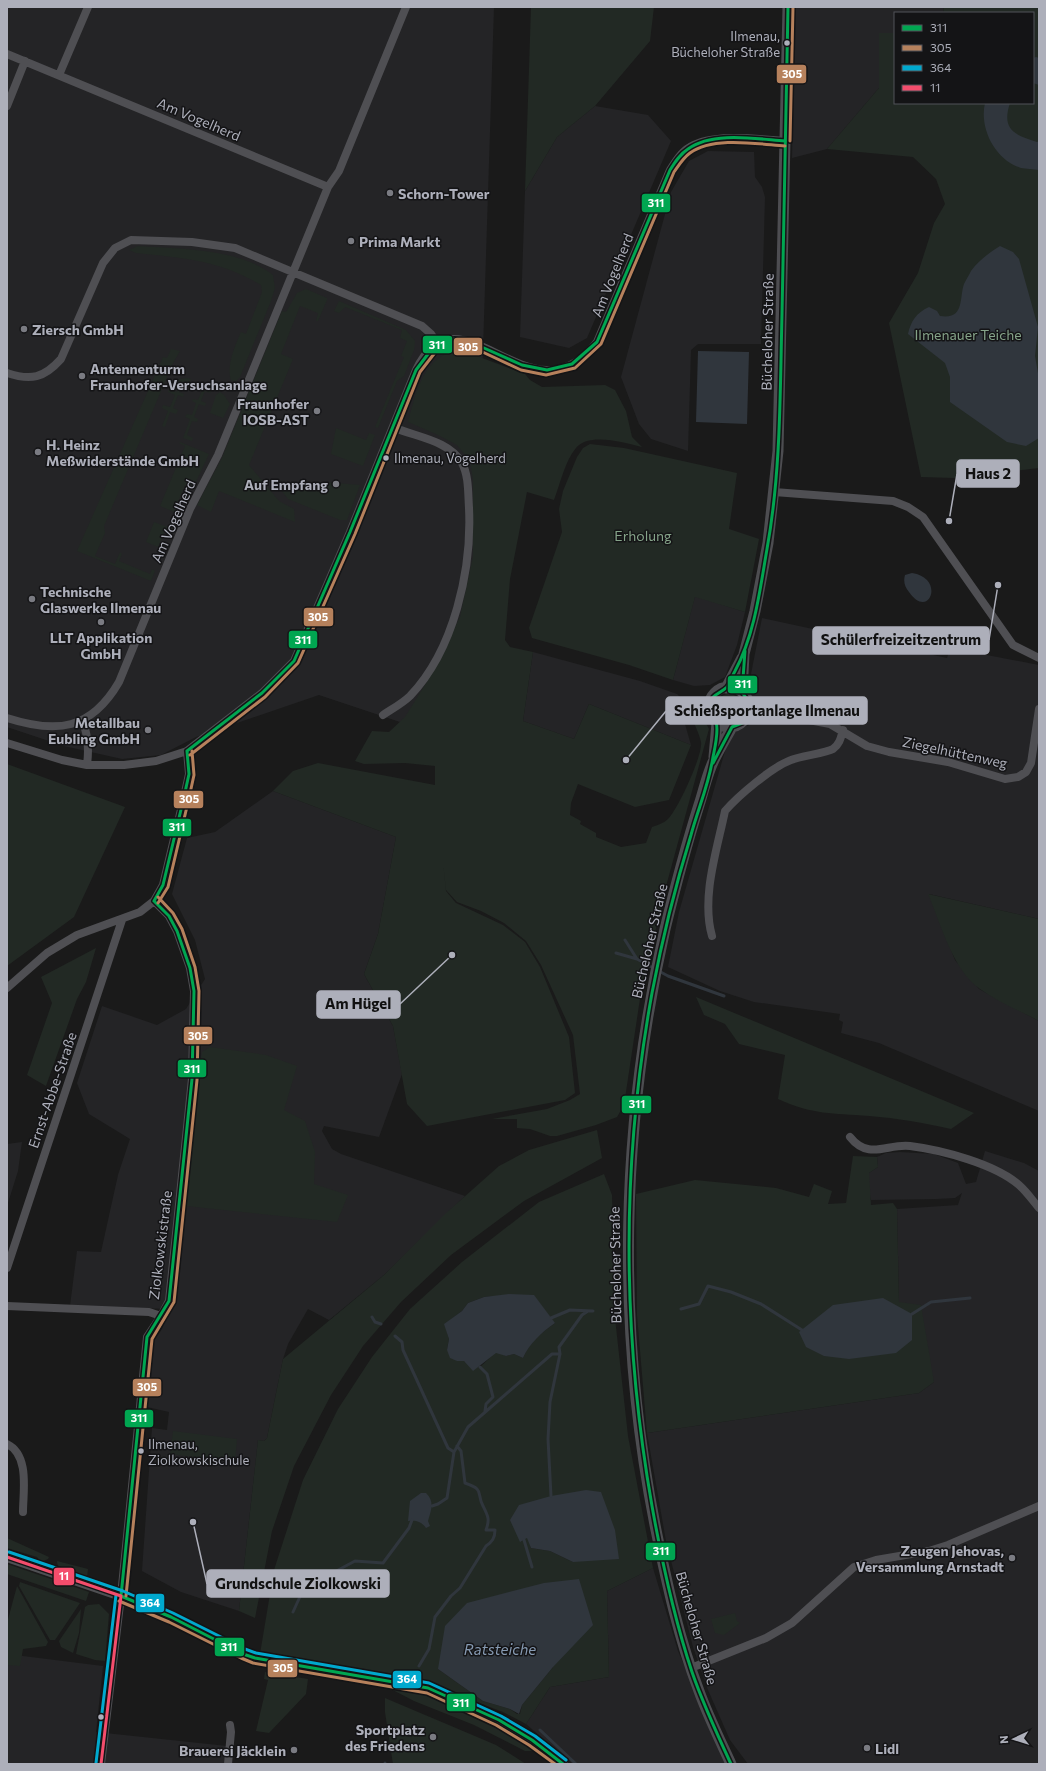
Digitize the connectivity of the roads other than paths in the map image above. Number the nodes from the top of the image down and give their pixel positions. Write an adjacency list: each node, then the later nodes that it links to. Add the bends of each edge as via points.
1 (88, 7): 6 (street)
2 (406, 7): 9 (street, Am Vogelherd, via 339,171)
3 (788, 7): 8 (main road, Bücheloher Straße)
4 (7, 54): 5 (street, Am Vogelherd)
5 (25, 62): 6 (street, Am Vogelherd); 7 (street)
6 (59, 75): 9 (street, Am Vogelherd)
7 (7, 106)
8 (785, 141): 11 (street, Am Vogelherd, via 714,139 698,143 686,150 670,170 597,342 580,361 562,370 543,371 453,338); 14 (main road, Bücheloher Straße, via 780,391)
9 (328, 187): 10 (street, Am Vogelherd)
10 (294, 272): 11 (street, via 422,326); 12 (street, via 234,248 192,242 131,240 115,248 103,263 61,359 47,373 40,376 26,378); 24 (street, Am Vogelherd, via 218,455 190,509 120,682 110,698 98,710)
11 (437, 343): 13 (street, via 422,359)
12 (7, 373)
13 (393, 427): 21 (street, via 434,441 462,462 466,475 469,523 466,565 455,614 447,636 437,658 410,696); 29 (street, via 294,661 262,693)
14 (774, 492): 15 (main road, Bücheloher Straße, via 763,570); 16 (street, via 870,498 893,501 908,507 923,517 1013,645)
15 (744, 654): 17 (main road, Bücheloher Straße); 18 (main road, Bücheloher Straße)
16 (1039, 658)
17 (726, 688): 18 (main road, via 734,688); 25 (main road, Bücheloher Straße, via 716,692 710,701 710,712)
18 (745, 697): 20 (street, Ziegelhüttenweg); 22 (main road, Bücheloher Straße, via 748,711)
19 (1039, 709): 27 (street, Ziegelhüttenweg, via 1031,763 1026,772 1018,777 1005,779 948,762 867,746)
20 (777, 714): 22 (street, Ziegelhüttenweg); 27 (street, Ziegelhüttenweg, via 830,724)
21 (383, 715)
22 (746, 717): 26 (main road, Bücheloher Straße, via 742,723)
23 (7, 718): 24 (street, Am Vogelherd, via 36,727 67,726)
24 (82, 720): 31 (street, via 89,754)
25 (717, 723): 26 (main road, via 724,727); 30 (main road, Bücheloher Straße)
26 (732, 727): 30 (main road, Bücheloher Straße)
27 (843, 730): 34 (street, via 840,742 832,749 803,756 776,768 725,811 709,895 708,913)
28 (7, 742): 31 (street, via 62,760)
29 (187, 751): 31 (street, via 156,760 124,765); 32 (street, via 189,774 186,789 163,885)
30 (713, 762): 46 (main road, Bücheloher Straße, via 690,837 652,994 640,1067 630,1181 628,1292 633,1375 640,1434 662,1560)
31 (87, 765)
32 (154, 901): 33 (street, via 140,912); 40 (street, Ziolkowskistraße, via 169,916 177,931 190,968 194,992 192,1079 169,1301)
33 (122, 920): 35 (street, via 77,935 47,954); 38 (street, Ernst-Abbe-Straße)
34 (712, 936)
35 (7, 988)
36 (850, 1137): 37 (street, via 874,1151 907,1146 935,1150 1001,1172 1019,1185)
37 (1039, 1208)
38 (7, 1268)
39 (7, 1306): 40 (street, via 149,1312)
40 (161, 1316): 45 (street, Ziolkowskistraße, via 147,1337)
41 (7, 1444): 43 (street, via 20,1459 23,1469)
42 (1039, 1506): 46 (street, via 930,1551 876,1560 854,1567 792,1622 766,1638)
43 (23, 1512)
44 (7, 1557): 45 (street)
45 (120, 1596): 48 (street, Ziolkowskistraße); 50 (street, via 171,1617 255,1658 434,1690 529,1737)
46 (691, 1668): 51 (main road, Bücheloher Straße)
47 (230, 1725): 49 (street)
48 (101, 1764)
49 (228, 1764)
50 (563, 1764)
51 (732, 1764)

